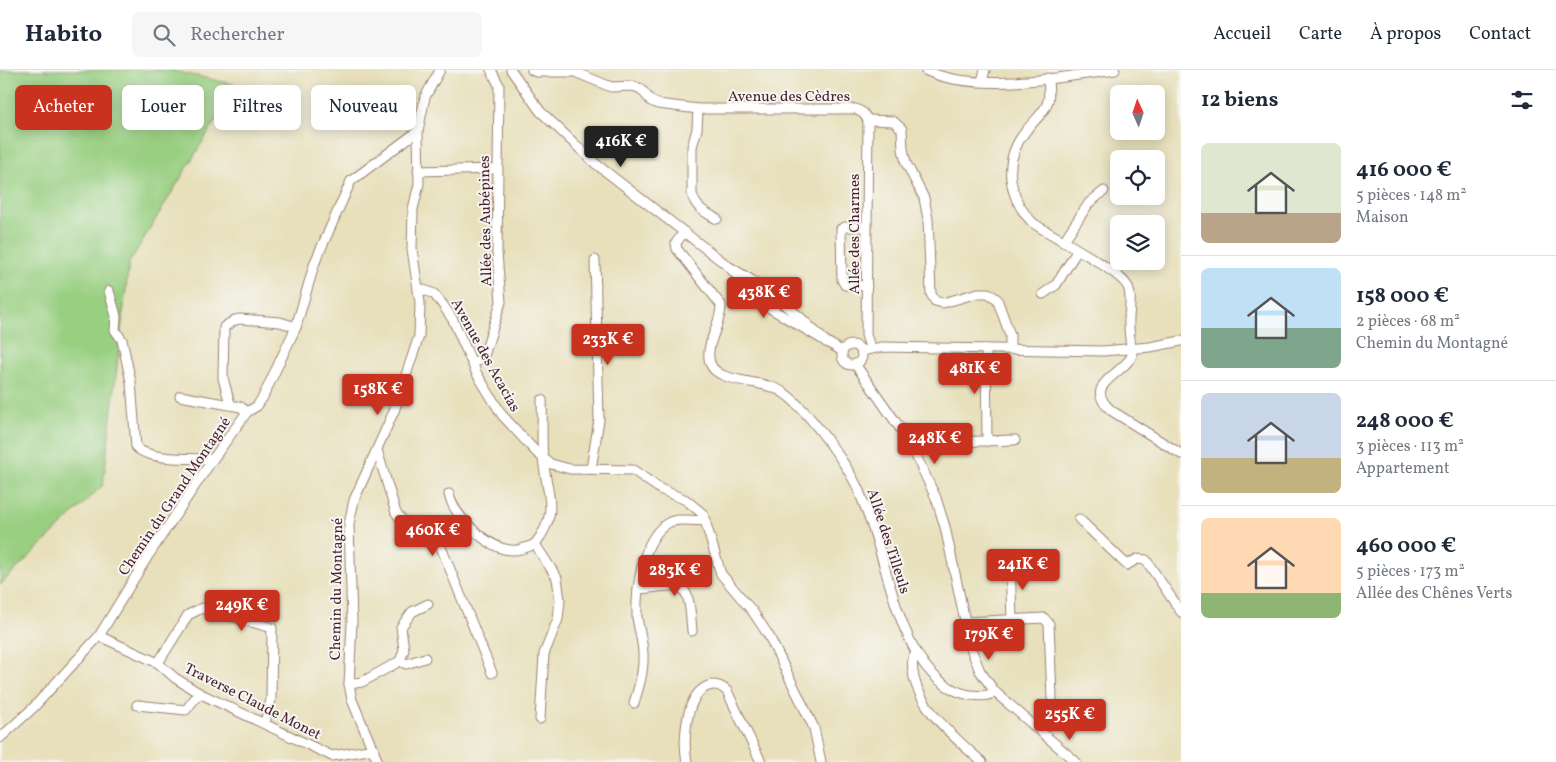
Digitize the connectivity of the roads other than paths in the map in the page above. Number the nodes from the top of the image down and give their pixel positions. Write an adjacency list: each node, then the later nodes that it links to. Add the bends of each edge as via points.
1 (440, 70): 12 (street, Chemin du Montagné, via 425,98)
2 (491, 70): 13 (street, Allée des Aubépines, via 499,85)
3 (511, 70): 18 (street, via 540,111 567,139)
4 (532, 70): 10 (street, Avenue des Cèdres, via 575,72 611,87 641,89 658,104)
5 (925, 70): 9 (street, via 940,76)
6 (985, 70): 9 (street)
7 (1115, 70): 8 (street)
8 (1048, 78): 9 (street); 19 (street, via 1048,102 1017,144 1010,174 1014,195 1025,215)
9 (982, 81)
10 (698, 110): 11 (street, Avenue des Cèdres, via 856,109); 16 (street, via 692,147 692,194 702,211)
11 (868, 120): 17 (street, Allée des Charmes); 32 (street, Avenue des Cèdres, via 893,120 902,129 906,163 924,198 935,300 942,303 967,294 988,292 997,298 1010,335)
12 (418, 131): 14 (street, Chemin du Montagné); 27 (street, Chemin du Grand Montagné, via 351,181 315,262)
13 (497, 169): 14 (street); 36 (street, Allée des Aubépines, via 497,253 501,302 484,356)
14 (418, 171): 24 (street, Chemin du Montagné, via 412,249)
15 (1104, 191): 19 (street, via 1089,203)
16 (717, 219)
17 (868, 227): 23 (street, Allée des Charmes); 23 (street, via 846,226 841,229 842,280 845,285)
18 (684, 232): 22 (street); 62 (street, Allée des Tilleuls, via 676,243 677,249 721,305 709,358 713,370 728,378 769,384 785,393 829,443 858,489 879,546 896,609)
19 (1063, 242): 20 (street)
20 (1077, 251): 26 (street, via 1056,285); 33 (street, via 1115,273 1128,287)
21 (595, 260): 49 (street, via 599,420)
22 (728, 266): 29 (street, via 764,288); 29 (street, via 763,304)
23 (867, 286): 30 (street, Allée des Charmes, via 866,338)
24 (419, 288): 36 (street, Avenue des Acacias, via 434,294 454,320); 45 (street, Chemin du Montagné, via 419,336)
25 (109, 291): 48 (street, via 116,316 115,330 122,340 129,373 136,447 140,452 158,456)
26 (1043, 294)
27 (296, 327): 40 (street, via 280,322 240,319 224,328 223,378); 41 (street, Chemin du Grand Montagné, via 269,388 257,406)
28 (1181, 340): 33 (street)
29 (826, 342): 34 (street)
30 (870, 347): 31 (street); 35 (street)
31 (986, 349): 32 (street); 43 (street)
32 (1010, 349): 33 (street)
33 (1131, 349): 46 (street, via 1130,359 1101,386 1100,396 1104,404)
34 (842, 351): 35 (street, via 853,345); 37 (street, via 843,360)
35 (861, 351): 37 (street, via 860,360)
36 (473, 364): 47 (street, Avenue des Acacias, via 502,415)
37 (855, 364): 59 (street, via 909,441 925,472 945,527)
38 (180, 396): 40 (street)
39 (542, 400): 47 (street)
40 (230, 404): 41 (street)
41 (247, 412): 48 (street, Chemin du Grand Montagné)
42 (1015, 440): 43 (street)
43 (987, 441): 44 (street)
44 (951, 442)
45 (377, 450): 66 (street, via 396,513 441,547); 67 (street, Chemin du Montagné, via 351,511)
46 (1181, 454)
47 (543, 458): 49 (street, Avenue des Acacias, via 570,469); 53 (street, via 552,509 546,530)
48 (213, 459): 61 (street, Chemin du Grand Montagné)
49 (592, 469): 52 (street, Avenue des Acacias, via 619,468 638,472 660,490 692,503)
50 (449, 494): 53 (street, via 451,505 462,518 496,546 512,550)
51 (1079, 519): 57 (street, via 1127,565 1137,559 1146,560)
52 (706, 520): 55 (street, via 671,522 659,530 647,552); 81 (street, Avenue des Acacias, via 720,574 769,636 814,728)
53 (534, 544): 73 (street, via 557,578 560,600 558,619 544,654)
54 (1010, 564): 58 (street)
55 (638, 589): 60 (street, via 680,585 688,598); 71 (street, via 637,616 643,642 643,667)
56 (428, 604): 64 (street, via 412,612 401,627 404,650)
57 (1181, 612)
58 (1012, 619): 59 (street); 70 (street, via 1044,618 1049,624)
59 (966, 622): 68 (street, via 980,671)
60 (692, 631)
61 (99, 636): 65 (street, Traverse Claude Monet); 75 (street, Chemin du Grand Montagné, via 33,708)
62 (916, 653): 68 (street, Allée des Tilleuls, via 936,677 963,694 982,696); 82 (street, Allée des Tilleuls, via 912,657 913,670 926,704)
63 (425, 658): 64 (street, via 406,664)
64 (400, 661): 67 (street, via 362,682)
65 (158, 663): 69 (street, Traverse Claude Monet); 74 (street, via 188,615 202,608 272,628 271,700)
66 (492, 672)
67 (349, 684): 76 (street, Chemin du Montagné, via 352,700)
68 (995, 692): 83 (street)
69 (200, 693): 72 (street, via 186,710); 74 (street, Traverse Claude Monet)
70 (1052, 698)
71 (634, 703)
72 (137, 706)
73 (540, 719)
74 (265, 722): 77 (street, Traverse Claude Monet)
75 (0, 738)
76 (374, 749): 77 (street, Traverse Claude Monet); 78 (street, Chemin du Montagné)
77 (330, 759)
78 (378, 762)
79 (687, 762): 80 (street, via 685,741 692,702 698,692 712,685 726,691)
80 (761, 762)
81 (821, 762)
82 (982, 762)
83 (1076, 762)

